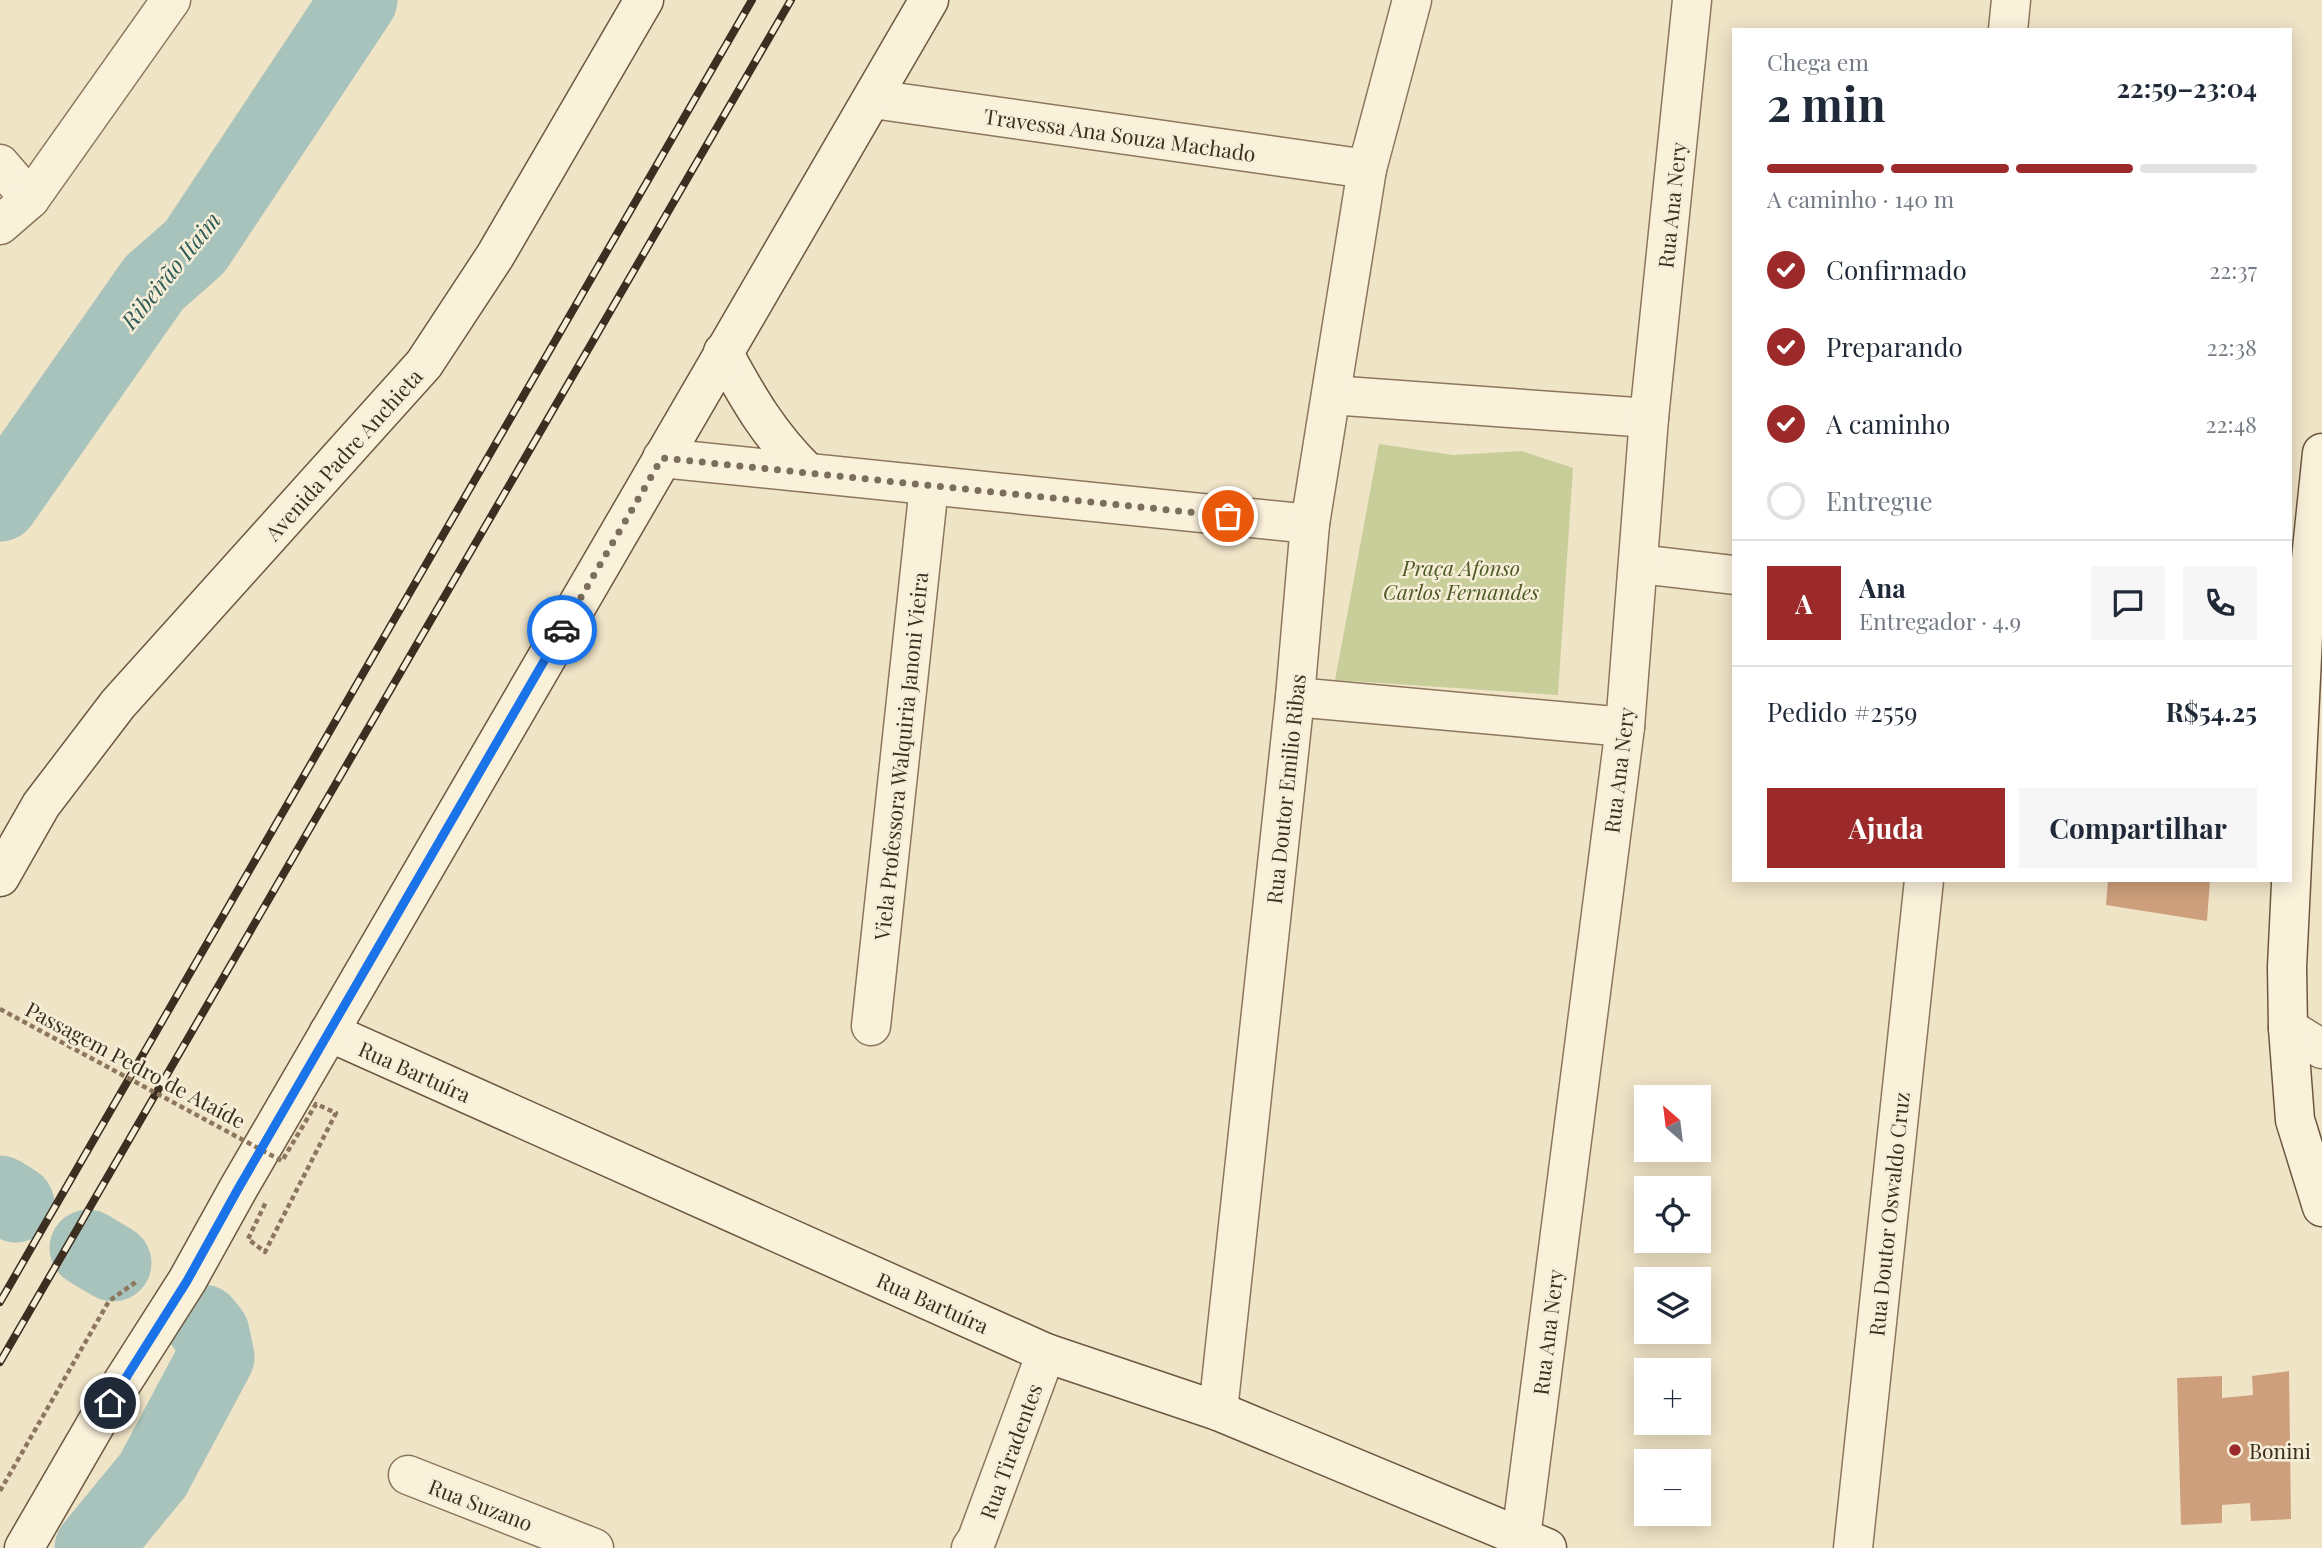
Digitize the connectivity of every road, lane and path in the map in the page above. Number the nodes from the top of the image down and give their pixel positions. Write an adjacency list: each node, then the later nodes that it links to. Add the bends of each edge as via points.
1 (171, 0): 11 (street)
2 (644, 0): 27 (street, Avenida Padre Anchieta, via 495,256 424,364 118,704 41,805)
3 (929, 0): 8 (street)
4 (1412, 0): 10 (street, Rua Doutor Emilio Ribas)
5 (1692, 0): 15 (street, Rua Ana Nery)
6 (2011, 0): 7 (street)
7 (2008, 28)
8 (873, 99): 10 (street, Travessa Ana Souza Machado); 13 (street)
9 (0, 164): 11 (street)
10 (1367, 169): 14 (street, Rua Doutor Emilio Ribas)
11 (30, 199): 12 (street)
12 (0, 225)
13 (723, 352): 17 (street); 18 (street, via 762,420)
14 (1331, 395): 15 (street); 20 (street, Rua Doutor Emilio Ribas)
15 (1649, 418): 21 (street, Rua Ana Nery)
16 (2322, 453): 23 (street)
17 (662, 458): 18 (street); 33 (street)
18 (807, 472): 19 (street)
19 (929, 486): 20 (street); 31 (street, Viela Professora Walquiria Janoni Vieira)
20 (1310, 524): 24 (street, Rua Doutor Emilio Ribas)
21 (1639, 564): 22 (street); 25 (street, Rua Ana Nery)
22 (1732, 575)
23 (2305, 639): 26 (street)
24 (1295, 697): 25 (street); 38 (street, Rua Doutor Emilio Ribas)
25 (1625, 727): 40 (street, Rua Ana Nery)
26 (2292, 876)
27 (0, 877)
28 (1924, 882): 44 (street, Rua Doutor Oswaldo Cruz)
29 (2292, 882): 32 (street)
30 (0, 1009): 35 (path, Passagem Pedro de Ataíde, bridge, via 282,1161 316,1104 336,1113 265,1252 247,1239)
31 (871, 1026)
32 (2288, 1028): 34 (street); 36 (street, via 2295,1120)
33 (329, 1032): 37 (street, Rua Bartuíra); 41 (street, via 187,1281)
34 (2322, 1049)
35 (266, 1202)
36 (2322, 1207)
37 (1046, 1353): 38 (street, Rua Bartuíra); 43 (street, Rua Tiradentes)
38 (1217, 1411): 40 (street, Rua Bartuíra)
39 (408, 1475): 42 (street, Rua Suzano)
40 (1534, 1542)
41 (24, 1548)
42 (594, 1548)
43 (971, 1548)
44 (1853, 1548)

